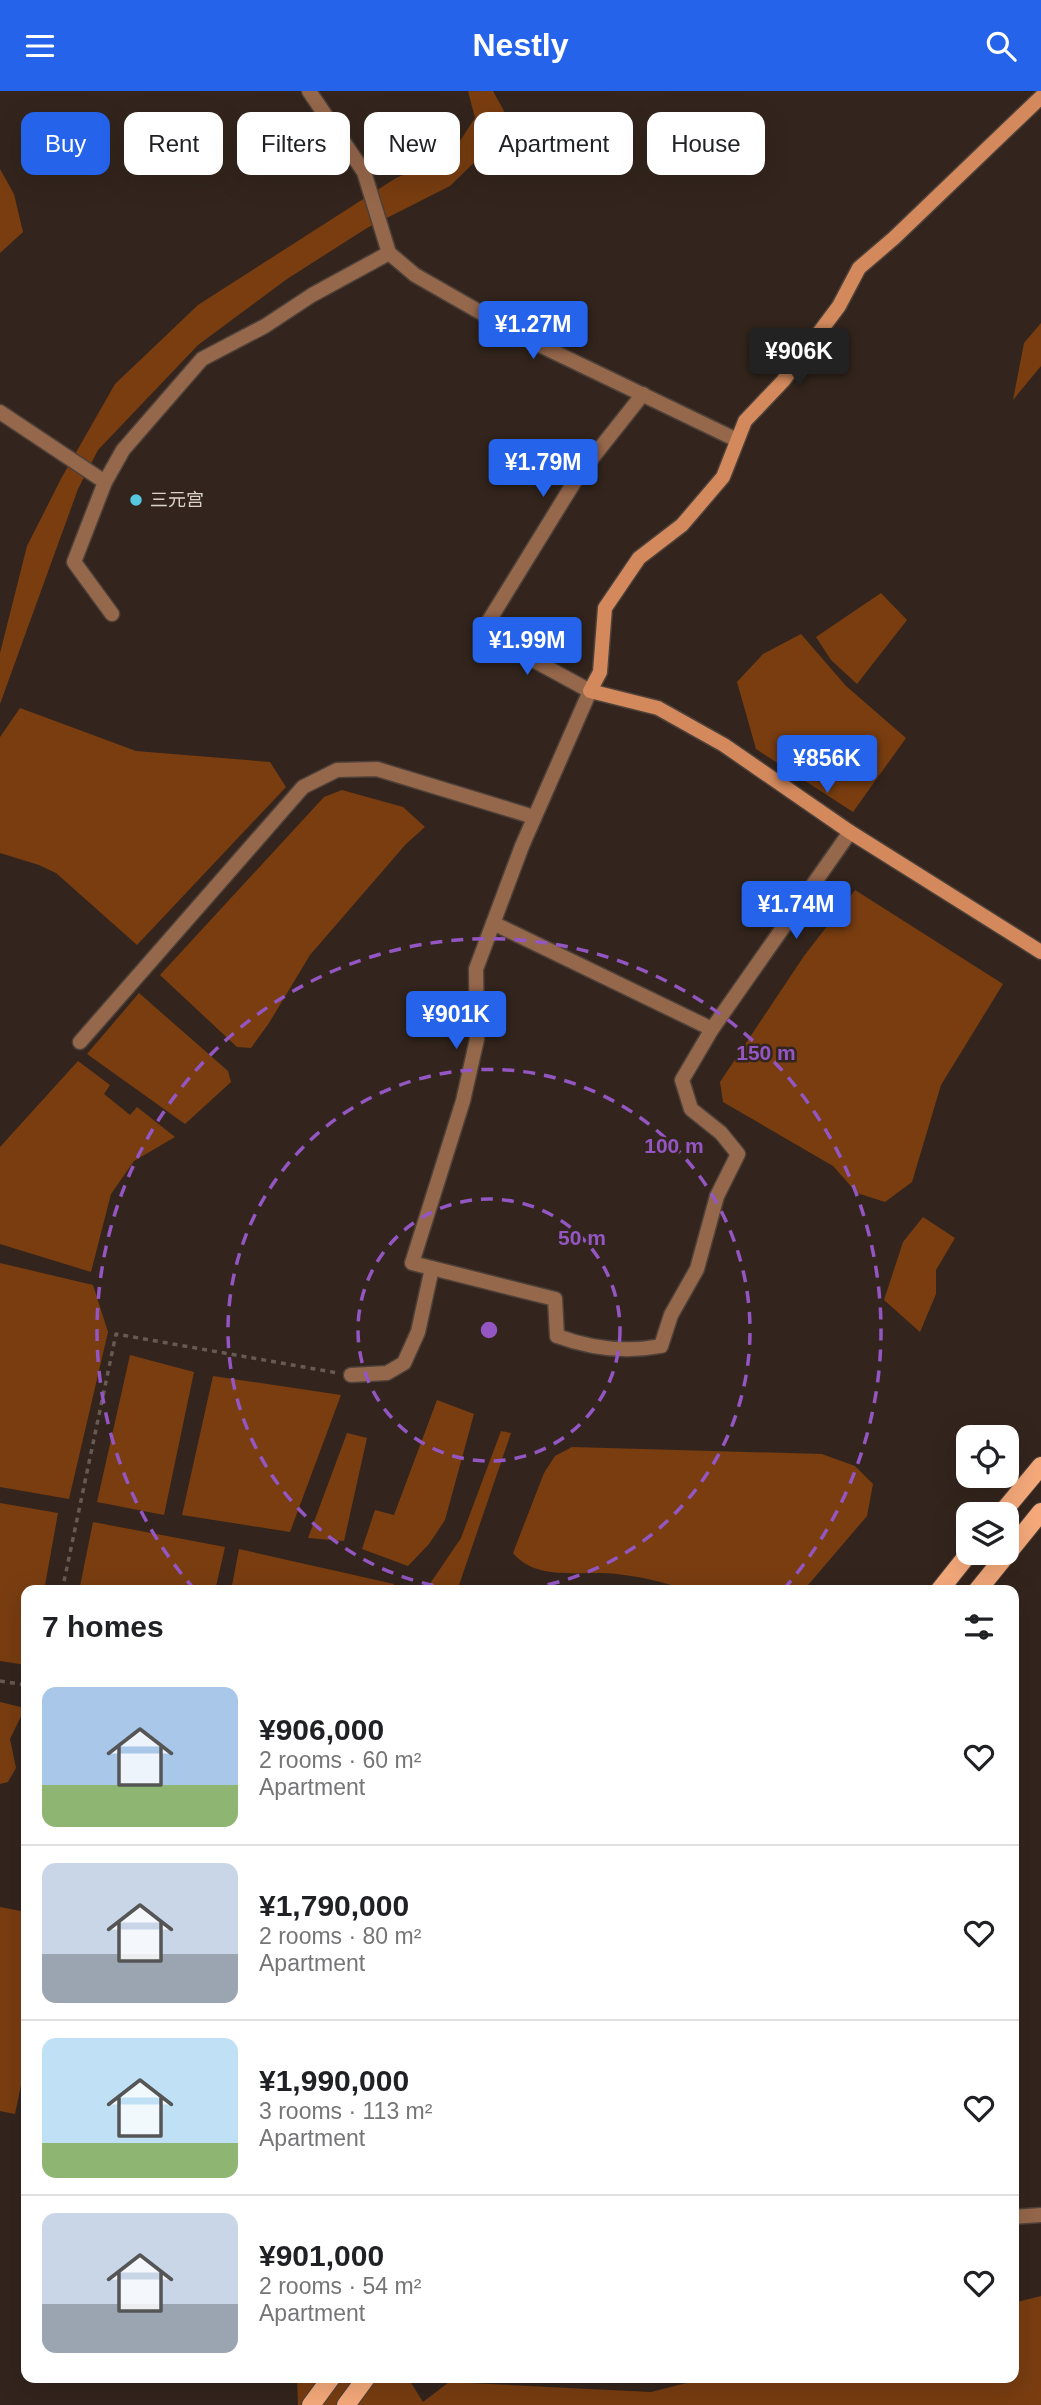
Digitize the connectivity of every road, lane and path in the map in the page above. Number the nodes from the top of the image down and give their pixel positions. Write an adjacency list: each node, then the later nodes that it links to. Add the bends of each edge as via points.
1 (309, 91): 3 (street, via 364,172)
2 (1041, 97): 6 (street, via 859,268 839,306 783,381 745,421)
3 (389, 253): 4 (street, via 415,275 527,339); 7 (street, via 202,359 123,450)
4 (643, 394): 6 (street); 9 (street, via 578,476 482,632)
5 (0, 412): 7 (street)
6 (737, 440): 9 (street, via 723,477 682,525 639,558 605,608 600,672)
7 (105, 482): 8 (street, via 75,562)
8 (112, 614)
9 (590, 691): 10 (street); 11 (street, via 658,708 723,745)
10 (534, 817): 12 (street); 15 (street, via 377,769 337,770 303,787)
11 (850, 832): 13 (street); 14 (street)
12 (493, 923): 14 (street); 16 (street, via 476,969 477,1039 463,1101 412,1263)
13 (1041, 951)
14 (712, 1030): 16 (street, via 682,1080 691,1109 738,1154 717,1196 697,1269 671,1315 661,1346 636,1351 584,1346 557,1336 555,1300)
15 (80, 1042)
16 (432, 1268): 17 (street, via 418,1332 404,1363 387,1374)
17 (351, 1375): 22 (path, via 116,1334)
18 (1041, 1466): 19 (main road)
19 (1011, 1502)
20 (1041, 1512): 24 (main road)
21 (960, 1565): 23 (main road)
22 (63, 1585)
23 (944, 1585)
24 (981, 1585)
25 (0, 1681): 26 (path)
26 (21, 1684)
27 (1041, 2215): 28 (street)
28 (1019, 2217)
29 (327, 2383): 31 (main road)
30 (362, 2383): 32 (main road)
31 (311, 2405)
32 (346, 2405)

